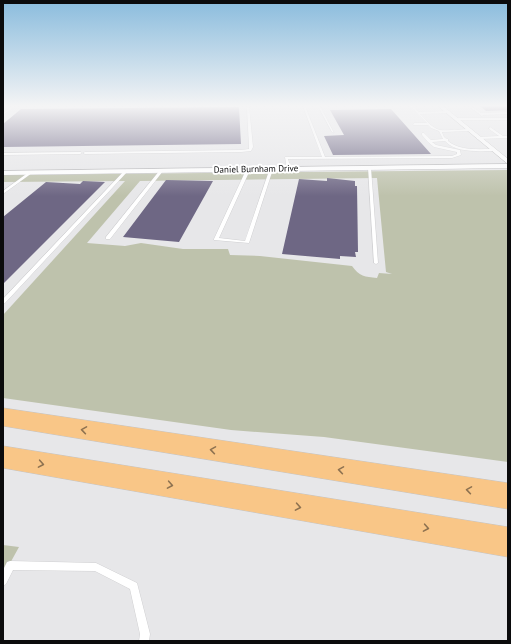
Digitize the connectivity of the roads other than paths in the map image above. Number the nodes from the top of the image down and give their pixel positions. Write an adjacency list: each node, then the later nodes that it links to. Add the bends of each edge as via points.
1 (250, 136): 13 (lane, via 250,150 241,151)
2 (316, 136): 15 (lane)
3 (424, 136): 9 (lane)
4 (442, 136): 8 (lane)
5 (502, 137): 6 (lane); 7 (lane)
6 (508, 137)
7 (478, 138): 11 (street)
8 (447, 140): 9 (lane); 10 (lane)
9 (429, 141): 10 (lane, via 435,146)
10 (461, 150): 11 (lane); 15 (lane, via 459,155 452,156)
11 (493, 150): 16 (street)
12 (80, 153): 14 (lane)
13 (85, 153)
14 (3, 154)
15 (324, 158): 20 (lane, via 286,158)
16 (508, 162)
17 (508, 166): 18 (street, Daniel Burnham Drive)
18 (369, 168): 20 (street, Daniel Burnham Drive); 28 (lane)
19 (272, 169): 20 (street, Daniel Burnham Drive); 21 (street, Daniel Burnham Drive); 21 (lane, via 247,242 216,239)
20 (289, 169)
21 (248, 170): 22 (street, Daniel Burnham Drive)
22 (161, 171): 23 (street, Daniel Burnham Drive); 27 (lane)
23 (126, 172): 25 (street, Daniel Burnham Drive); 29 (lane)
24 (3, 173): 25 (street, Daniel Burnham Drive)
25 (30, 173): 26 (lane)
26 (3, 193)
27 (108, 238)
28 (376, 263)
29 (3, 302)
30 (3, 417): 32 (highway, one-way to 30)
31 (3, 457): 33 (highway, one-way to 33)
32 (508, 496)
33 (508, 542)
34 (3, 581): 35 (lane, via 10,566 96,567 134,586 145,634)
35 (144, 641)

